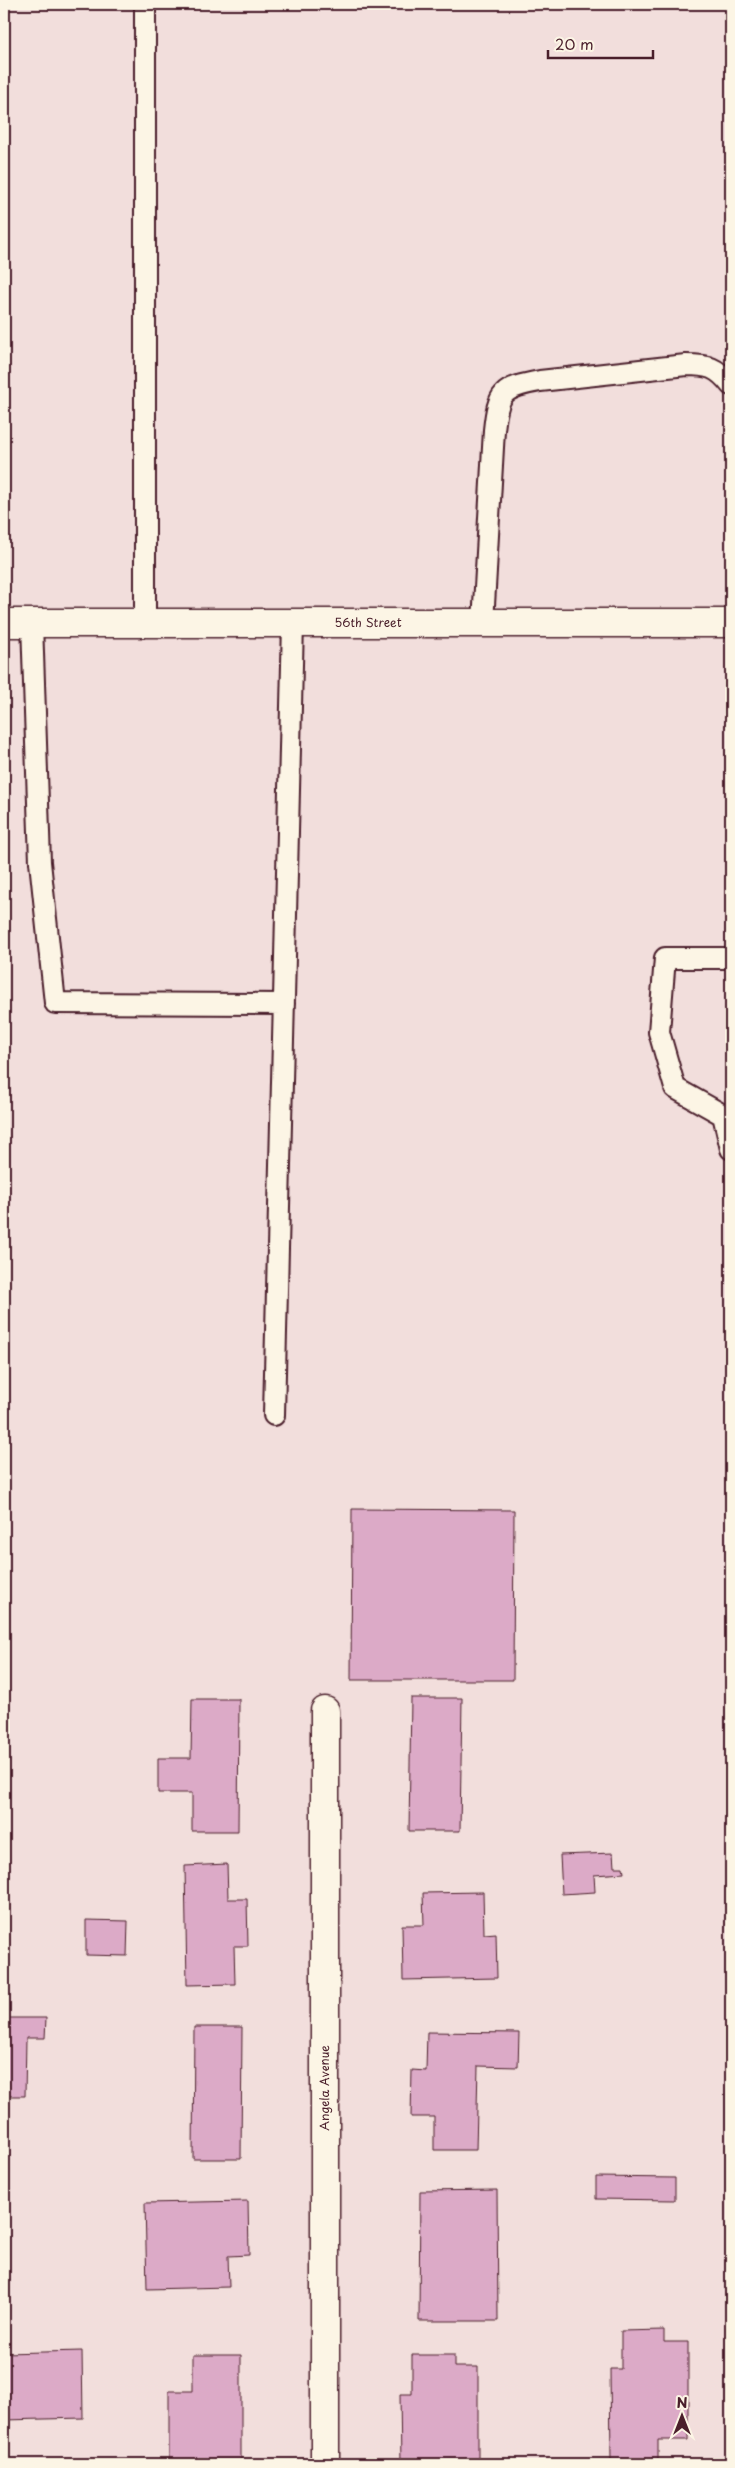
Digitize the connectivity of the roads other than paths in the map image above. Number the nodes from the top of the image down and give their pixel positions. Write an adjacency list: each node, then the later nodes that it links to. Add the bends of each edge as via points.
1 (145, 4): 5 (lane)
2 (731, 385): 7 (lane, via 707,365 686,365 540,382 505,391 496,407)
3 (4, 623): 4 (street, 56th Street)
4 (32, 623): 5 (street, 56th Street); 10 (lane, via 40,862 55,1003)
5 (145, 623): 6 (street, 56th Street)
6 (293, 623): 7 (street, 56th Street); 10 (lane)
7 (483, 623): 8 (street, 56th Street)
8 (731, 623)
9 (731, 958): 11 (lane, via 664,958 659,1032 675,1088 723,1115)
10 (284, 1004): 12 (lane)
11 (731, 1150)
12 (274, 1415)
13 (325, 1711): 14 (street, Angela Avenue)
14 (326, 2464)

